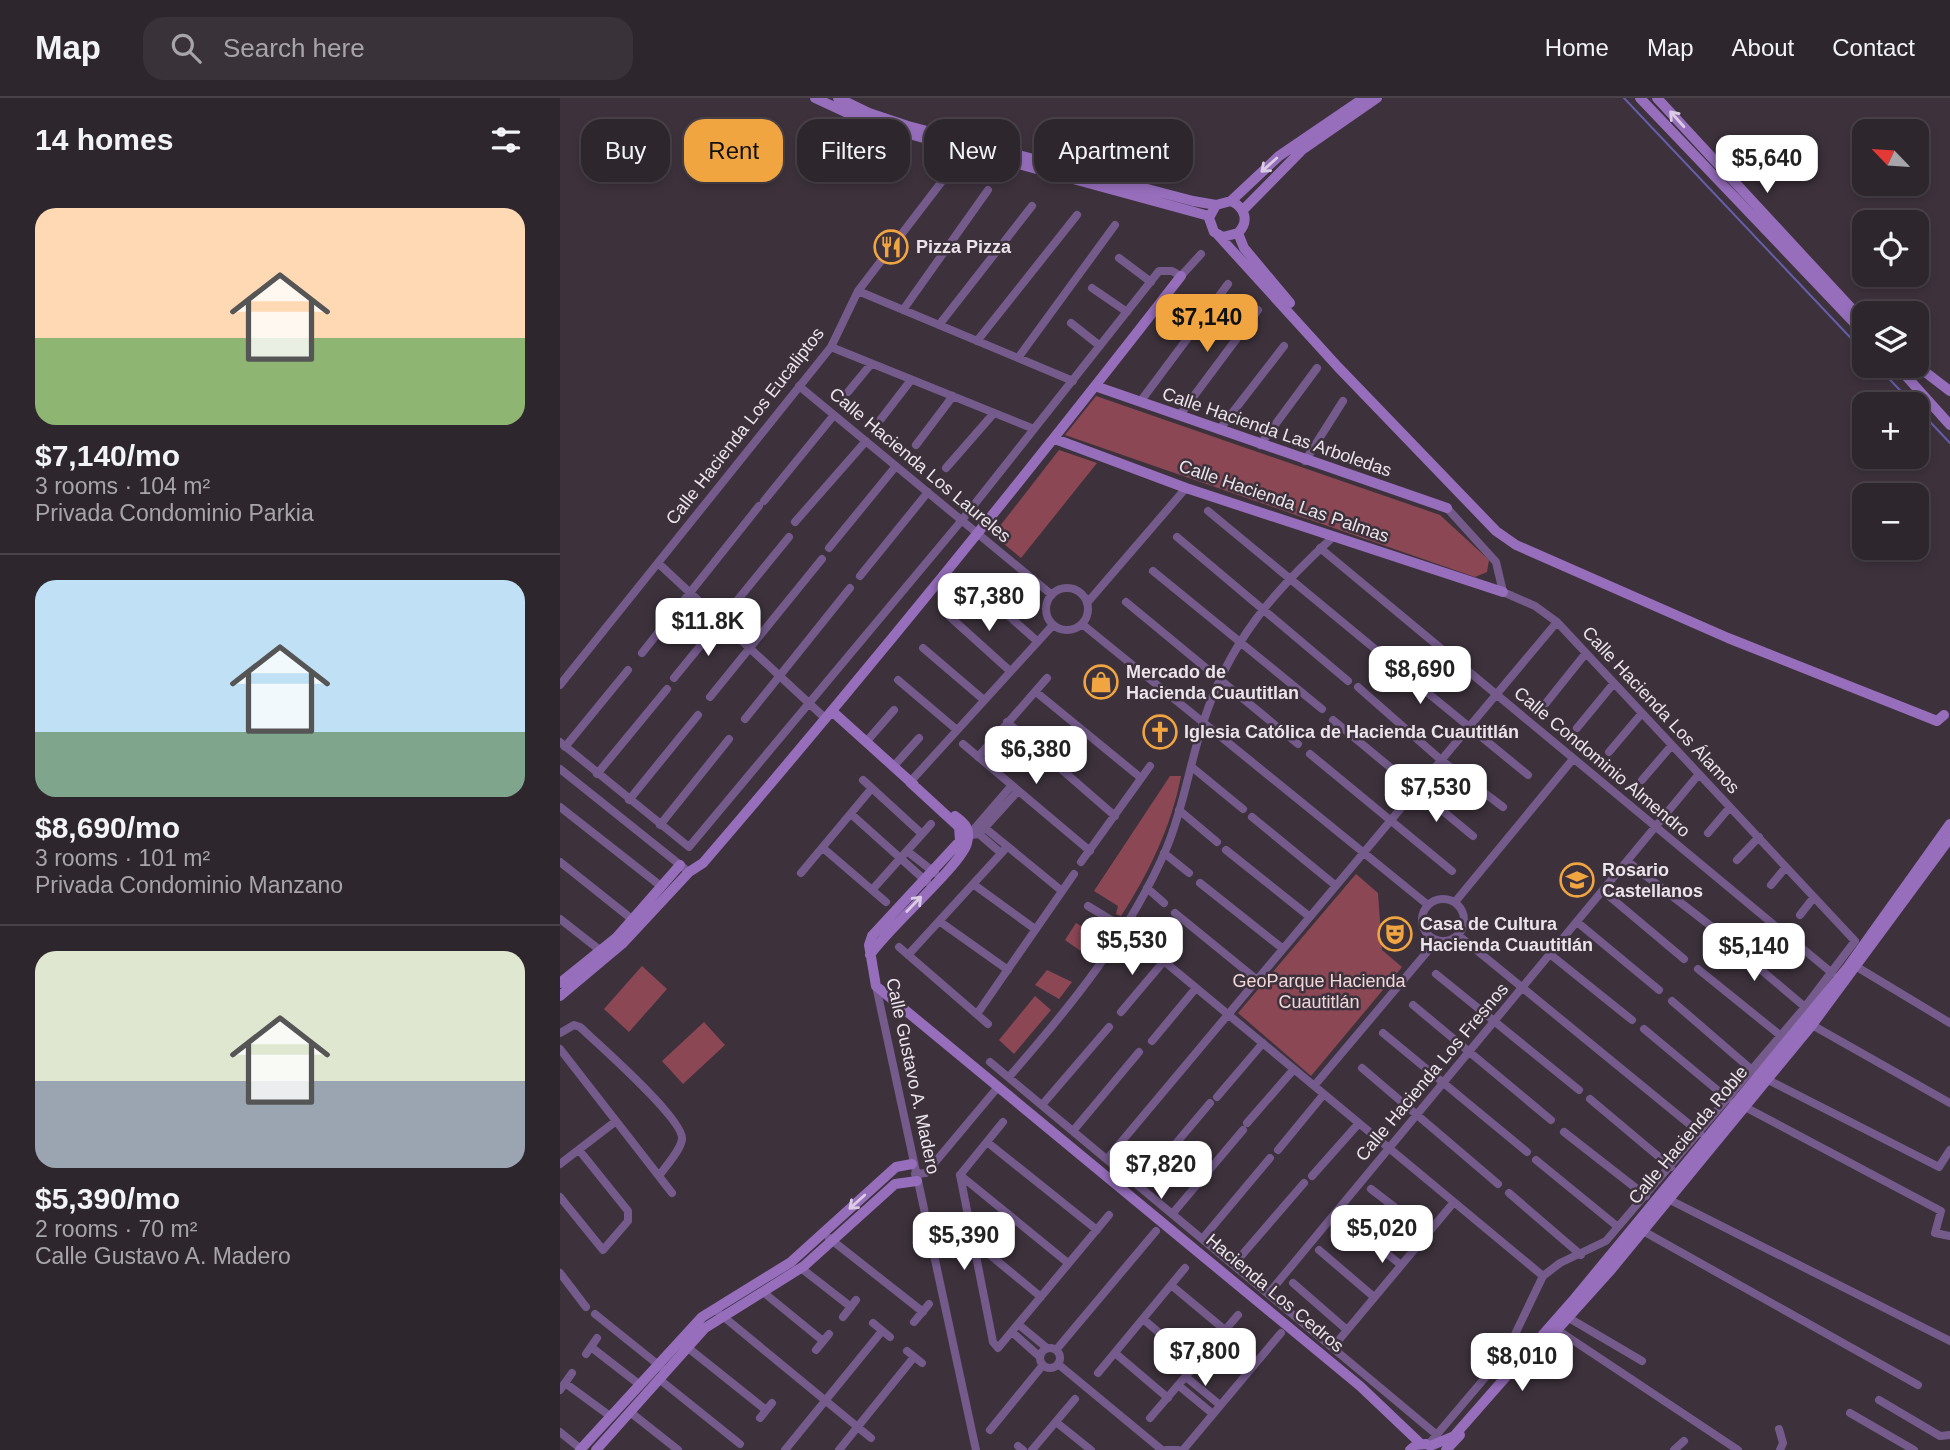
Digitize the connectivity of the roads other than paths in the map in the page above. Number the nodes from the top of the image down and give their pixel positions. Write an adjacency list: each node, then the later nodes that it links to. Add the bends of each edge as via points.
1 (815, 98): 14 (main road, via 881,127)
2 (838, 98): 10 (main road, via 908,126)
3 (1364, 98): 9 (main road, one-way to 9, via 1279,156)
4 (1377, 98): 12 (main road, via 1302,150)
5 (1640, 98): 29 (main road)
6 (1657, 98): 25 (main road, one-way to 6)
7 (941, 182): 24 (street, Calle Hacienda Los Eucaliptos)
8 (988, 190): 26 (street)
9 (1231, 201): 10 (main road); 12 (main road)
10 (1216, 205): 14 (main road)
11 (1032, 206): 31 (street)
12 (1243, 210): 16 (main road, via 1244,225)
13 (1077, 215): 32 (street)
14 (1209, 216): 17 (main road)
15 (1115, 225): 36 (street)
16 (1238, 233): 17 (main road); 17 (main road, via 1256,264 1341,363 1499,527 1531,546 1873,692 1944,715 1941,720 1728,638 1516,545 1496,531 1338,367)
17 (1218, 235)
18 (1201, 254): 20 (street)
19 (1119, 258): 21 (street)
20 (1181, 276): 21 (street, via 1159,271); 44 (main road)
21 (1151, 282): 28 (street)
22 (1228, 284): 49 (street)
23 (1092, 288): 28 (street)
24 (858, 291): 26 (street); 35 (street, Calle Hacienda Los Eucaliptos)
25 (1852, 309)
26 (903, 310): 31 (street)
27 (1258, 310): 52 (street)
28 (1127, 312): 33 (street)
29 (1852, 319)
30 (1071, 323): 33 (street)
31 (939, 325): 32 (street)
32 (977, 341): 36 (street)
33 (1100, 346): 42 (street)
34 (1284, 346): 56 (street)
35 (831, 347): 37 (street); 43 (street, Calle Hacienda Los Eucaliptos)
36 (1018, 358): 42 (street)
37 (871, 363): 41 (street); 46 (street)
38 (1317, 368): 60 (street)
39 (1929, 375): 45 (main road)
40 (1908, 378): 54 (main road)
41 (911, 380): 47 (street); 53 (street)
42 (1073, 381): 55 (street)
43 (799, 386): 51 (street, Calle Hacienda Los Laureles); 77 (street, Calle Hacienda Los Eucaliptos)
44 (1095, 386): 49 (main road, Calle Hacienda Las Arboledas); 57 (main road)
45 (1950, 391)
46 (848, 392)
47 (953, 396): 50 (street); 59 (street)
48 (1343, 401): 61 (street)
49 (1140, 402): 52 (main road, Calle Hacienda Las Arboledas)
50 (994, 413): 55 (street); 63 (street)
51 (834, 415): 58 (street, Calle Hacienda Los Laureles); 83 (street)
52 (1179, 416): 56 (main road, Calle Hacienda Las Arboledas)
53 (881, 419)
54 (1950, 425)
55 (1034, 429): 68 (street)
56 (1219, 430): 60 (main road, Calle Hacienda Las Arboledas)
57 (1055, 439): 64 (main road, Calle Hacienda Las Palmas); 70 (main road)
58 (866, 441): 62 (street, Calle Hacienda Los Laureles); 69 (street)
59 (916, 444)
60 (1260, 445): 61 (main road, Calle Hacienda Las Arboledas)
61 (1305, 461): 66 (main road, Calle Hacienda Las Arboledas)
62 (897, 466): 65 (street, Calle Hacienda Los Laureles); 74 (street)
63 (946, 468)
64 (1186, 488): 73 (main road, Calle Hacienda Las Palmas); 87 (street)
65 (928, 492): 68 (street, Calle Hacienda Los Laureles); 79 (street)
66 (1447, 508): 84 (street, via 1496,562)
67 (1208, 511): 80 (street)
68 (962, 520): 70 (street, Calle Hacienda Los Laureles); 119 (street)
69 (795, 522)
70 (979, 534): 85 (street, Calle Hacienda Los Laureles); 124 (main road)
71 (789, 537): 90 (street)
72 (1177, 537): 88 (street)
73 (1333, 537): 75 (street); 84 (main road, Calle Hacienda Las Palmas)
74 (829, 548)
75 (1320, 548): 80 (street); 115 (street, Calle Condominio Almendro)
76 (822, 559): 97 (street)
77 (658, 563): 83 (street); 111 (street, Calle Hacienda Los Eucaliptos)
78 (1153, 571): 95 (street)
79 (860, 576)
80 (1291, 577): 88 (street); 98 (street)
81 (975, 586): 94 (street)
82 (850, 588): 104 (street)
83 (689, 592): 90 (street); 99 (street)
84 (1503, 592): 91 (street, Calle Hacienda Los Álamos)
85 (1052, 595): 87 (street, via 1063,589 1075,590); 93 (street, via 1047,611)
86 (1126, 602): 109 (street)
87 (1087, 603): 92 (street)
88 (1261, 608): 95 (street); 108 (street)
89 (949, 616): 103 (street)
90 (719, 620): 97 (street); 105 (street)
91 (1557, 622): 100 (street, Calle Hacienda Los Álamos); 115 (street)
92 (1082, 624): 93 (street, via 1065,630); 127 (street)
93 (1054, 625): 94 (street)
94 (1037, 640): 103 (street)
95 (1240, 642): 109 (street); 120 (street)
96 (923, 648): 117 (street)
97 (749, 649): 104 (street); 116 (street)
98 (1375, 649)
99 (642, 653)
100 (1586, 653): 110 (street, Calle Hacienda Los Álamos); 118 (street)
101 (1390, 662): 129 (street)
102 (628, 670): 135 (street)
103 (1010, 671): 117 (street)
104 (779, 677): 119 (street); 125 (street)
105 (674, 678)
106 (1047, 678): 114 (street)
107 (898, 680): 131 (street)
108 (1348, 681)
109 (1220, 682): 127 (street); 137 (street)
110 (1614, 683): 122 (street, Calle Hacienda Los Álamos); 130 (street)
111 (560, 685)
112 (1358, 687): 143 (street)
113 (667, 689): 148 (street)
114 (1036, 692): 128 (street); 151 (street)
115 (1496, 695): 129 (street); 142 (street, Calle Condominio Almendro)
116 (710, 697)
117 (984, 700): 131 (street)
118 (1546, 703)
119 (811, 705): 124 (street); 171 (street, via 689,848)
120 (1322, 709)
121 (894, 710): 134 (street)
122 (1642, 713): 138 (street, Calle Hacienda Los Álamos); 139 (street)
123 (698, 715): 158 (street)
124 (830, 716): 134 (main road); 193 (main road, via 703,863)
125 (745, 719)
126 (1333, 720): 157 (street)
127 (1204, 721): 146 (street); 185 (street)
128 (1007, 722): 141 (street); 166 (street)
129 (1468, 728): 143 (street); 150 (street)
130 (1577, 728)
131 (957, 730): 154 (street)
132 (919, 738): 145 (street)
133 (729, 739): 171 (street)
134 (866, 742): 145 (main road)
135 (563, 744): 148 (street)
136 (963, 744): 141 (street)
137 (1298, 744)
138 (1672, 746): 149 (street, Calle Hacienda Los Álamos); 153 (street)
139 (1609, 752)
140 (1310, 754): 168 (street)
141 (978, 757): 156 (street)
142 (1573, 759): 172 (street, Calle Condominio Almendro); 211 (street)
143 (1441, 760): 157 (street); 159 (street)
144 (1150, 765): 151 (street)
145 (893, 767): 154 (main road)
146 (1193, 768): 161 (street); 162 (street)
147 (560, 769): 193 (street)
148 (597, 774): 158 (street)
149 (1699, 774): 160 (street, Calle Hacienda Los Álamos); 172 (street, Calle Hacienda Los Fresnos)
150 (1528, 775)
151 (1141, 778): 166 (street)
152 (863, 780): 155 (street)
153 (1643, 780)
154 (910, 782): 175 (main road, via 959,828)
155 (872, 788): 164 (street); 174 (street)
156 (1015, 788): 165 (street); 184 (street)
157 (1415, 790): 168 (street); 176 (street)
158 (629, 800): 171 (street)
159 (1503, 807)
160 (1730, 807): 173 (street); 177 (street, Calle Hacienda Los Álamos)
161 (1243, 809)
162 (1180, 810): 179 (street); 186 (street)
163 (562, 813): 204 (street)
164 (851, 814): 180 (street); 187 (street)
165 (991, 816): 175 (street); 175 (street)
166 (1115, 816): 184 (street)
167 (1252, 817): 202 (street)
168 (1390, 820): 185 (street); 194 (street)
169 (931, 824): 174 (street)
170 (1950, 824): 405 (main road, Calle Hacienda Roble, via 1848,967 1592,1278 1454,1436)
171 (660, 825)
172 (1655, 827): 189 (street, Calle Hacienda Los Fresnos); 239 (street, Calle Condominio Almendro)
173 (1708, 833)
174 (922, 834): 183 (street)
175 (973, 834): 181 (street); 197 (main road)
176 (1474, 836)
177 (1759, 837): 188 (street); 192 (street, Calle Hacienda Los Álamos)
178 (1950, 838): 236 (main road, Calle Hacienda Roble)
179 (1217, 842)
180 (822, 848): 195 (street); 206 (street)
181 (1004, 850): 201 (street); 207 (street)
182 (1226, 850): 217 (street)
183 (907, 851): 187 (street); 197 (street)
184 (1090, 851): 191 (street)
185 (1363, 852): 202 (street); 213 (street)
186 (1164, 853): 196 (street); 205 (street)
187 (900, 860): 199 (street); 206 (street)
188 (1737, 860)
189 (1627, 861): 208 (street, Calle Hacienda Los Fresnos); 222 (street)
190 (560, 862): 219 (street)
191 (1082, 862)
192 (1786, 867): 203 (street); 209 (street, Calle Hacienda Los Álamos)
193 (685, 868): 204 (main road); 247 (main road, via 622,944)
194 (1452, 871)
195 (801, 873)
196 (1189, 873)
197 (936, 874): 199 (main road)
198 (1074, 874): 207 (street)
199 (927, 883): 243 (main road, Calle Gustavo A. Madero, via 872,936 870,955)
200 (1200, 883): 230 (street)
201 (973, 884): 220 (street); 224 (street)
202 (1335, 885): 217 (street)
203 (1771, 885)
204 (662, 887): 219 (main road)
205 (1147, 888): 212 (street); 223 (street)
206 (872, 890): 210 (street)
207 (1062, 891): 224 (street)
208 (1602, 891): 221 (street, Calle Hacienda Los Fresnos); 234 (street)
209 (1814, 897): 216 (street); 228 (street, Calle Hacienda Los Álamos)
210 (886, 902)
211 (1455, 902): 213 (street, via 1446,899); 225 (street, via 1464,914)
212 (1164, 904)
213 (1428, 905): 227 (street, via 1424,929)
214 (1088, 906): 223 (street)
215 (1175, 913): 242 (street)
216 (1800, 915)
217 (1310, 917): 230 (street)
218 (560, 919): 231 (street)
219 (633, 920): 231 (main road)
220 (939, 921): 232 (street); 238 (street)
221 (1577, 922): 233 (street, Calle Hacienda Los Fresnos); 246 (street)
222 (1712, 927)
223 (1124, 928): 235 (street); 273 (street, via 1070,1006)
224 (1035, 929): 238 (street)
225 (1458, 935): 227 (street); 244 (street)
226 (1721, 936): 250 (street)
227 (1437, 940): 276 (street)
228 (1855, 941): 239 (street, Calle Hacienda Roble)
229 (899, 947): 232 (street)
230 (1282, 948): 242 (street)
231 (601, 951): 241 (main road)
232 (908, 955): 252 (street)
233 (1551, 955): 244 (street, Calle Hacienda Los Fresnos); 254 (street)
234 (1684, 959)
235 (1164, 961): 245 (street); 251 (street)
236 (1857, 967): 256 (street); 258 (main road, Calle Hacienda Roble)
237 (1698, 969): 263 (street)
238 (1008, 970): 252 (street)
239 (1832, 973): 250 (street, Calle Hacienda Roble)
240 (1436, 974): 255 (street)
241 (562, 979)
242 (1256, 979): 253 (street)
243 (876, 986): 277 (main road, Hacienda Los Cedros); 304 (street, Calle Gustavo A. Madero)
244 (1524, 986): 255 (street, Calle Hacienda Los Fresnos); 292 (street)
245 (1196, 988): 253 (street); 264 (street)
246 (1659, 990)
247 (560, 996)
248 (1672, 1001): 272 (street)
249 (1413, 1005): 268 (street)
250 (1805, 1007): 263 (street, Calle Hacienda Roble)
251 (1121, 1012)
252 (977, 1014): 257 (street)
253 (1227, 1014): 265 (street); 300 (street)
254 (1632, 1020)
255 (1494, 1022): 268 (street, Calle Hacienda Los Fresnos); 278 (street)
256 (1950, 1023)
257 (988, 1024)
258 (1812, 1026): 274 (main road, Calle Hacienda Roble); 282 (street)
259 (1109, 1027): 283 (street)
260 (1644, 1029): 281 (street)
261 (560, 1033): 306 (street, via 574,1025 580,1027 645,1086 680,1132 680,1144)
262 (1383, 1033): 275 (street)
263 (1781, 1036): 272 (street, Calle Hacienda Roble)
264 (1153, 1041)
265 (1263, 1043): 271 (street); 310 (street)
266 (560, 1049): 287 (street)
267 (1139, 1052): 290 (street)
268 (1469, 1053): 275 (street, Calle Hacienda Los Fresnos); 286 (street)
269 (990, 1062): 273 (street)
270 (1362, 1068): 285 (street)
271 (1294, 1069): 276 (street); 318 (street)
272 (1752, 1070): 281 (street, Calle Hacienda Roble)
273 (1009, 1077): 283 (street)
274 (1768, 1080): 284 (main road, Calle Hacienda Roble); 297 (street, via 1939,1167)
275 (1444, 1083): 285 (street, Calle Hacienda Los Fresnos); 298 (street)
276 (1314, 1086): 279 (street)
277 (998, 1087): 304 (street, via 926,1173); 405 (main road, Hacienda Los Cedros)
278 (1579, 1090)
279 (1324, 1094): 289 (street); 296 (street)
280 (1590, 1099): 303 (street)
281 (1728, 1099): 292 (street, Calle Hacienda Roble)
282 (1950, 1103)
283 (1042, 1105): 290 (street)
284 (1745, 1107): 316 (main road, Calle Hacienda Roble); 327 (street, via 1941,1210 1935,1233)
285 (1418, 1115): 294 (street, Calle Hacienda Los Fresnos); 309 (street)
286 (1551, 1120)
287 (616, 1121): 295 (street); 306 (street)
288 (1003, 1122): 293 (street)
289 (1359, 1123): 294 (street); 307 (street)
290 (1073, 1131): 300 (street)
291 (1564, 1132): 315 (street)
292 (1700, 1133): 303 (street, Calle Hacienda Roble)
293 (987, 1142): 305 (street); 322 (street)
294 (1390, 1149): 317 (street); 343 (street, Calle Hacienda Los Fresnos)
295 (579, 1150): 302 (street); 314 (street, via 628,1211 628,1221 603,1250)
296 (1278, 1150)
297 (1950, 1150)
298 (1527, 1153)
299 (1270, 1158): 328 (street)
300 (1107, 1159): 310 (street)
301 (1536, 1160): 321 (street)
302 (560, 1164)
303 (1671, 1167): 315 (street, Calle Hacienda Roble)
304 (914, 1173): 325 (main road, one-way to 325, via 896,1167); 329 (main road, via 895,1184); 411 (street, Calle Gustavo A. Madero)
305 (960, 1175): 330 (street); 333 (street)
306 (659, 1176): 312 (street)
307 (1312, 1176)
308 (1304, 1183): 334 (street)
309 (1498, 1184)
310 (1140, 1186): 318 (street)
311 (1371, 1189): 326 (street)
312 (672, 1193)
313 (1509, 1193): 332 (street)
314 (560, 1196)
315 (1646, 1196): 321 (street, Calle Hacienda Roble)
316 (1668, 1199): 324 (main road, Calle Hacienda Roble); 364 (street)
317 (1454, 1202): 326 (street); 339 (street)
318 (1173, 1213): 328 (street)
319 (1109, 1215): 322 (street)
320 (1345, 1220): 335 (street)
321 (1618, 1227): 332 (street, Calle Hacienda Roble, via 1606,1241)
322 (1097, 1230): 333 (street)
323 (1156, 1231): 369 (street)
324 (1643, 1231): 351 (main road, Calle Hacienda Roble); 382 (street)
325 (823, 1233): 329 (street); 347 (main road)
326 (1428, 1233): 335 (street)
327 (1950, 1236)
328 (1203, 1238): 334 (street)
329 (832, 1241): 336 (main road); 353 (street, via 926,1308)
330 (972, 1241): 344 (street); 360 (street, via 993,1342 998,1348)
331 (1319, 1250): 345 (street)
332 (1581, 1255): 339 (street, Calle Hacienda Roble)
333 (1068, 1263): 344 (street)
334 (1235, 1264): 343 (street)
335 (1401, 1265): 345 (street)
336 (802, 1268): 342 (main road); 350 (street, via 853,1303)
337 (1185, 1268): 341 (street)
338 (560, 1273): 346 (street)
339 (1543, 1276): 400 (street, via 1506,1353)
340 (1293, 1283): 357 (street)
341 (1171, 1285): 352 (street); 356 (street)
342 (763, 1292): 347 (main road); 368 (street, via 826,1337)
343 (1269, 1293): 366 (street)
344 (1041, 1297): 355 (street)
345 (1374, 1297): 357 (street)
346 (586, 1307)
347 (719, 1313): 365 (main road); 376 (main road, via 702,1317); 386 (street)
348 (595, 1314): 376 (street)
349 (1238, 1315): 356 (street)
350 (843, 1317)
351 (1569, 1318): 359 (main road, Calle Hacienda Roble); 373 (street)
352 (1143, 1319): 370 (street); 375 (street)
353 (914, 1322)
354 (873, 1323): 358 (street)
355 (1018, 1324): 360 (street); 367 (street)
356 (1225, 1330): 375 (street)
357 (1348, 1330): 366 (street)
358 (882, 1331): 362 (street); 386 (street)
359 (1559, 1331): 417 (main road, Calle Hacienda Roble); 419 (street)
360 (1012, 1332): 372 (street)
361 (1282, 1333): 388 (street)
362 (890, 1337)
363 (597, 1338): 380 (street, via 589,1350)
364 (1950, 1341)
365 (687, 1347): 376 (main road); 393 (street, via 769,1406)
366 (1333, 1347): 400 (street)
367 (1047, 1348): 369 (street); 372 (street)
368 (816, 1350)
369 (1056, 1350): 374 (street)
370 (1115, 1353): 378 (street); 384 (street)
371 (914, 1357): 396 (street)
372 (1042, 1361): 374 (street, via 1051,1368); 398 (street)
373 (1642, 1361)
374 (1058, 1363): 414 (street)
375 (1196, 1364): 379 (street)
376 (661, 1372): 380 (main road); 389 (main road); 404 (street)
377 (572, 1373): 383 (street)
378 (1098, 1373)
379 (1186, 1377): 381 (street); 388 (street)
380 (640, 1385): 392 (main road)
381 (1178, 1385): 384 (street); 391 (street)
382 (1918, 1385)
383 (563, 1386): 392 (street)
384 (1168, 1398): 394 (street)
385 (1075, 1399): 395 (street)
386 (826, 1401): 396 (street); 409 (street)
387 (1879, 1401): 401 (street, via 1940,1436)
388 (1220, 1405): 391 (street)
389 (630, 1412): 406 (main road); 408 (street)
390 (1850, 1413): 421 (street)
391 (1213, 1414): 415 (street)
392 (610, 1416): 407 (main road)
393 (760, 1418)
394 (1150, 1418)
395 (1056, 1422): 412 (street); 413 (street)
396 (857, 1427): 402 (street); 410 (street)
397 (1779, 1429): 420 (street)
398 (990, 1430)
399 (560, 1433): 407 (street)
400 (1437, 1435): 405 (street)
401 (1950, 1436)
402 (871, 1438)
403 (1684, 1441): 418 (street)
404 (740, 1444)
405 (1428, 1446): 416 (main road, Calle Hacienda Roble)
406 (602, 1448)
407 (581, 1450)
408 (678, 1450)
409 (785, 1450)
410 (839, 1450)
411 (976, 1450)
412 (1031, 1450)
413 (1091, 1450)
414 (1164, 1450): 415 (street)
415 (1181, 1450)
416 (1410, 1450)
417 (1446, 1450)
418 (1674, 1450)
419 (1738, 1450)
420 (1780, 1450)
421 (1914, 1450)

